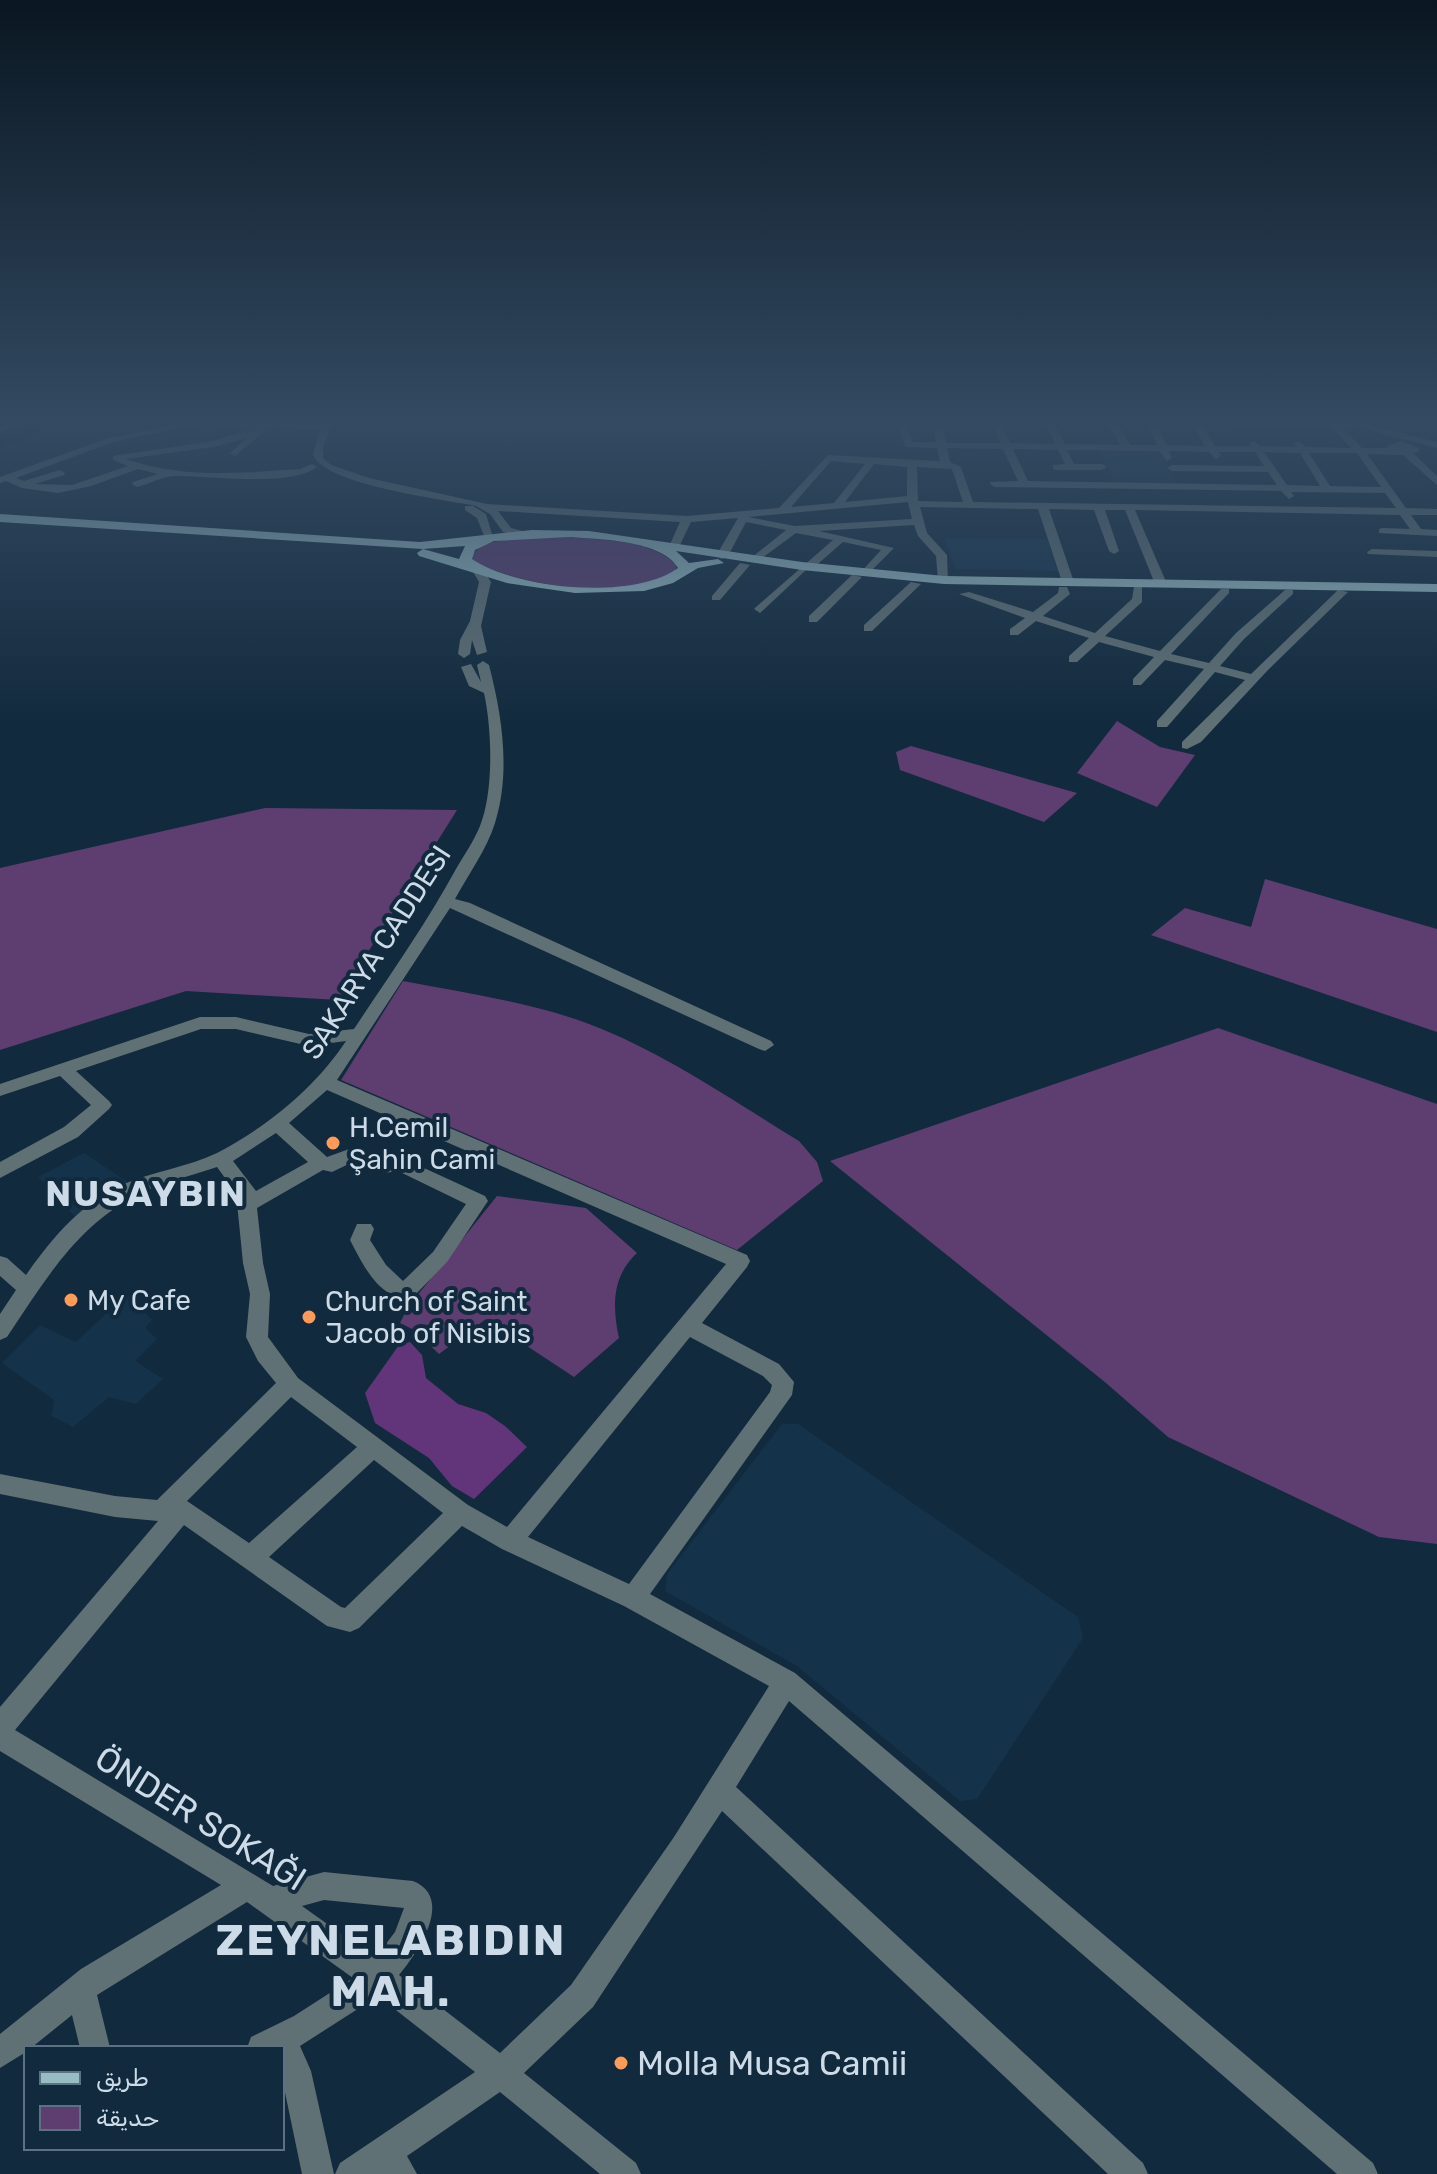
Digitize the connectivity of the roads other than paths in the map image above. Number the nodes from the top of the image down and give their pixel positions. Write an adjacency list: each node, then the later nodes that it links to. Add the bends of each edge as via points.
1 (59, 525): 26 (main road, via 414,552)
2 (75, 525): 17 (main road, via 420,546)
3 (484, 525): 17 (street)
4 (504, 525): 16 (street)
5 (684, 525): 20 (street)
6 (739, 525): 24 (street)
7 (779, 525): 13 (street)
8 (857, 525): 13 (street)
9 (920, 525): 30 (street, via 927,542 941,555)
10 (1048, 525): 34 (street)
11 (1105, 525): 21 (street)
12 (1136, 525): 33 (street)
13 (794, 529): 19 (street); 25 (street)
14 (1383, 531): 15 (street)
15 (1427, 533): 23 (street)
16 (526, 535): 17 (main road); 18 (main road)
17 (487, 540): 26 (main road, via 466,553 465,560)
18 (624, 540): 20 (main road); 28 (main road, via 675,555)
19 (839, 540): 27 (street); 29 (street, via 889,548)
20 (673, 549): 24 (main road)
21 (1114, 551)
22 (1372, 552): 23 (street)
23 (1437, 552)
24 (722, 556): 25 (main road)
25 (750, 562): 27 (main road); 28 (main road, via 709,563); 42 (street)
26 (475, 568): 31 (main road); 35 (street)
27 (804, 569): 29 (main road); 43 (street)
28 (683, 571): 31 (main road, via 661,584 618,589)
29 (861, 575): 30 (main road); 32 (main road); 45 (street)
30 (944, 580): 34 (main road)
31 (520, 582): 35 (street)
32 (915, 584): 41 (main road); 47 (street)
33 (1161, 584): 34 (main road); 38 (main road)
34 (1065, 585): 36 (main road); 41 (main road); 44 (street, via 1064,594)
35 (485, 587): 46 (street)
36 (1138, 589): 37 (main road); 49 (street, via 1138,600)
37 (1225, 591): 39 (main road); 50 (street)
38 (1437, 591): 40 (main road)
39 (1289, 592): 40 (main road); 52 (street)
40 (1342, 592): 53 (street)
41 (964, 594): 44 (street)
42 (716, 598)
43 (760, 609)
44 (1037, 616): 48 (street); 49 (street)
45 (813, 619)
46 (476, 621): 55 (street, SAKARYA CADDESI); 55 (street, via 466,640 465,660 473,683)
47 (868, 628)
48 (1014, 632)
49 (1099, 638): 50 (street); 51 (street)
50 (1161, 655): 52 (street); 54 (street)
51 (1073, 659)
52 (1211, 667): 53 (street); 56 (street)
53 (1256, 675): 57 (street)
54 (1137, 682)
55 (490, 691): 58 (street, SAKARYA CADDESI, via 494,799 487,826)
56 (1162, 724)
57 (1187, 745)
58 (446, 902): 59 (street, SAKARYA CADDESI); 60 (street)
59 (360, 1034): 61 (street, via 309,1040 211,1021); 62 (street, SAKARYA CADDESI)
60 (765, 1045)
61 (64, 1070): 63 (street); 67 (street, via 103,1105 71,1132)
62 (325, 1082): 64 (street, SAKARYA CADDESI); 72 (street, via 740,1261)
63 (0, 1090)
64 (278, 1124): 65 (street, SAKARYA CADDESI); 66 (street)
65 (221, 1159): 68 (street, via 240,1181); 71 (street, SAKARYA CADDESI, via 137,1186 111,1200 62,1240)
66 (321, 1163): 68 (street); 69 (street, via 332,1165 352,1155 385,1166 400,1164 478,1201 440,1257 407,1290 391,1286 383,1276 360,1240)
67 (0, 1171)
68 (248, 1204): 74 (street, via 260,1294 257,1337)
69 (364, 1229)
70 (0, 1264): 71 (street)
71 (28, 1289): 73 (street, SAKARYA CADDESI)
72 (689, 1326): 79 (street); 81 (street, via 771,1370 783,1382 781,1395)
73 (0, 1331)
74 (290, 1384): 75 (street); 77 (street)
75 (374, 1446): 78 (street); 80 (street)
76 (0, 1484): 77 (street)
77 (171, 1511): 80 (street); 83 (street)
78 (460, 1512): 79 (street); 80 (street, via 350,1620 336,1618)
79 (510, 1541): 81 (street)
80 (250, 1558)
81 (633, 1598): 82 (street)
82 (786, 1682): 85 (street); 99 (street)
83 (0, 1727)
84 (0, 1736): 86 (street)
85 (720, 1791): 93 (street, via 582,1996); 98 (street)
86 (259, 1893): 87 (street); 87 (street, via 324,1886 413,1895 419,1902 418,1916); 88 (street)
87 (377, 1978): 89 (street); 93 (street)
88 (80, 1989): 90 (street); 91 (street)
89 (272, 2044)
90 (94, 2046)
91 (0, 2053)
92 (284, 2058): 95 (street, via 296,2071)
93 (503, 2072): 94 (street); 97 (street)
94 (392, 2163): 96 (street)
95 (318, 2174)
96 (351, 2174)
97 (625, 2174)
98 (1132, 2174)
99 (1362, 2174)

